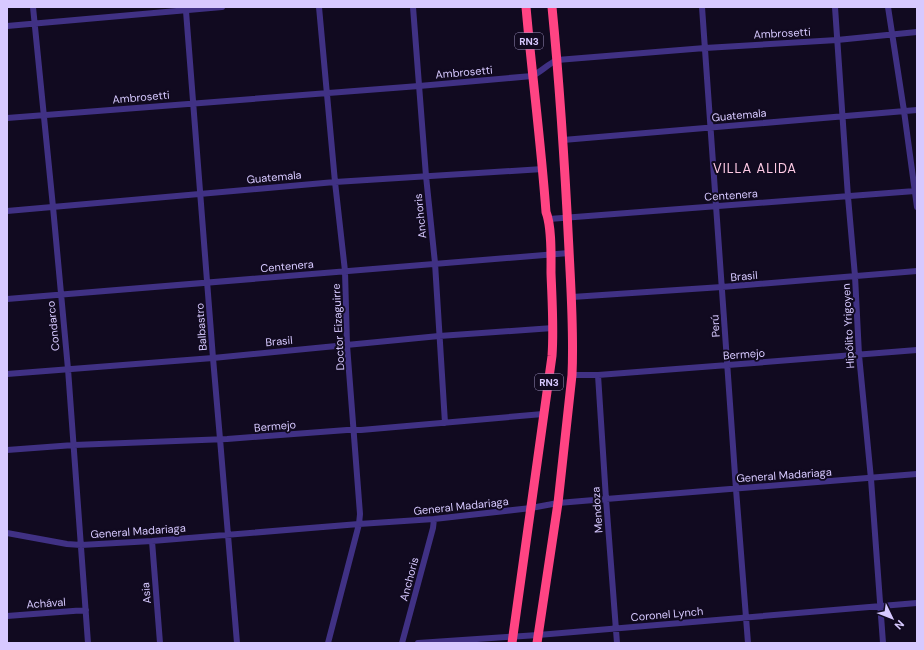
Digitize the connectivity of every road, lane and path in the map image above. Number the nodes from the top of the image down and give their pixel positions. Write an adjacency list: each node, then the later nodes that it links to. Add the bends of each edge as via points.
1 (32, 7): 11 (street, Condarco)
2 (222, 7): 10 (street)
3 (319, 7): 20 (street, Doctor Eizaguirre)
4 (413, 7): 19 (street, Anchoris)
5 (526, 7): 18 (highway, RN3)
6 (552, 7): 17 (highway, RN3)
7 (702, 7): 16 (street, Perú)
8 (835, 7): 15 (street, Hipólito Yrigoyen)
9 (888, 7): 14 (street)
10 (186, 10): 11 (street); 21 (street, Balbastro)
11 (34, 24): 12 (street); 24 (street, Condarco)
12 (7, 26)
13 (917, 32): 14 (street, Ambrosetti)
14 (892, 34): 15 (street, Ambrosetti); 23 (street)
15 (837, 40): 16 (street, Ambrosetti); 25 (street, Hipólito Yrigoyen)
16 (705, 48): 17 (street, Ambrosetti); 27 (street, Perú)
17 (557, 60): 18 (street, Ambrosetti); 28 (highway, RN3)
18 (532, 76): 19 (street, Ambrosetti); 29 (highway, RN3)
19 (419, 86): 20 (street, Ambrosetti); 30 (street, Anchoris)
20 (327, 93): 21 (street, Ambrosetti); 31 (street, Doctor Eizaguirre)
21 (194, 103): 24 (street, Ambrosetti); 33 (street, Balbastro)
22 (917, 110): 23 (street, Guatemala)
23 (904, 111): 25 (street, Guatemala); 32 (street)
24 (43, 115): 26 (street, Ambrosetti); 36 (street, Condarco)
25 (843, 116): 27 (street, Guatemala); 34 (street, Hipólito Yrigoyen)
26 (7, 118)
27 (711, 127): 28 (street, Guatemala); 35 (street, Perú)
28 (563, 140): 39 (highway, RN3)
29 (542, 169): 30 (street, Guatemala); 40 (highway, RN3, via 546,212)
30 (426, 176): 31 (street, Guatemala); 43 (street, Anchoris)
31 (335, 182): 33 (street, Guatemala); 44 (street, Doctor Eizaguirre)
32 (915, 191): 34 (street, Centenera); 37 (street)
33 (200, 193): 36 (street, Guatemala); 47 (street, Balbastro)
34 (848, 197): 35 (street, Centenera); 46 (street, Hipólito Yrigoyen)
35 (716, 206): 39 (street, Centenera); 48 (street, Perú)
36 (53, 207): 38 (street, Guatemala); 49 (street, Condarco)
37 (917, 207)
38 (7, 211)
39 (568, 218): 40 (street, Centenera); 41 (highway, RN3)
40 (549, 219): 42 (highway, RN3)
41 (569, 253): 42 (street, Centenera); 50 (highway, RN3)
42 (551, 254): 43 (street, Centenera); 52 (highway, RN3)
43 (435, 263): 44 (street, Centenera); 53 (street, Anchoris)
44 (345, 271): 47 (street, Centenera); 54 (street, Doctor Eizaguirre)
45 (917, 271): 46 (street, Brasil)
46 (855, 276): 48 (street, Brasil); 56 (street, Hipólito Yrigoyen)
47 (208, 283): 49 (street, Centenera); 57 (street, Balbastro)
48 (722, 287): 50 (street, Brasil); 58 (street, Perú)
49 (60, 295): 51 (street, Centenera); 59 (street, Condarco)
50 (572, 297): 61 (highway, RN3)
51 (7, 300)
52 (553, 328): 53 (street, Brasil); 63 (highway, RN3)
53 (439, 336): 54 (street, Brasil); 64 (street, Anchoris)
54 (348, 345): 57 (street, Brasil); 65 (street, Doctor Eizaguirre)
55 (917, 350): 56 (street, Bermejo)
56 (859, 355): 58 (street, Bermejo); 70 (street, Hipólito Yrigoyen)
57 (213, 358): 59 (street, Brasil); 66 (street, Balbastro)
58 (728, 365): 62 (street, Bermejo); 71 (street, Perú)
59 (68, 369): 60 (street, Brasil); 67 (street, Condarco)
60 (7, 374)
61 (572, 375): 62 (street, Bermejo); 73 (highway, RN3)
62 (598, 375): 72 (street, Mendoza)
63 (544, 414): 64 (street, Bermejo); 74 (highway, RN3)
64 (445, 422): 65 (street, Bermejo)
65 (354, 430): 66 (street, Bermejo); 76 (street, Doctor Eizaguirre)
66 (220, 439): 67 (street, Bermejo); 78 (street, Balbastro)
67 (74, 445): 68 (street, Bermejo); 80 (street, Condarco)
68 (7, 450)
69 (917, 474): 70 (street, General Madariaga)
70 (871, 479): 71 (street, General Madariaga); 82 (street, Hipólito Yrigoyen)
71 (736, 489): 72 (street, General Madariaga); 85 (street, Perú)
72 (606, 499): 73 (street, General Madariaga); 86 (street, Mendoza)
73 (558, 503): 74 (street, General Madariaga); 87 (highway, RN3)
74 (531, 508): 75 (street, General Madariaga); 88 (highway, RN3)
75 (434, 520): 76 (street, General Madariaga); 93 (street, Anchoris)
76 (359, 524): 78 (street, General Madariaga); 92 (street, Doctor Eizaguirre)
77 (7, 533): 80 (street, General Madariaga)
78 (228, 534): 79 (street, General Madariaga); 91 (street, Balbastro)
79 (152, 541): 80 (street, General Madariaga); 90 (street, Asia)
80 (81, 545): 83 (street, Condarco)
81 (917, 603): 82 (street, Coronel Lynch)
82 (880, 606): 85 (street, Coronel Lynch); 97 (street, Hipólito Yrigoyen)
83 (86, 610): 84 (street, Achával); 89 (street, Condarco)
84 (7, 616)
85 (746, 617): 86 (street, Coronel Lynch); 96 (street, Perú)
86 (615, 628): 87 (street, Coronel Lynch); 95 (street, Mendoza)
87 (537, 639): 88 (street, Coronel Lynch)
88 (513, 640): 94 (street, Coronel Lynch)
89 (88, 643)
90 (160, 643)
91 (236, 643)
92 (328, 643)
93 (402, 643)
94 (418, 643)
95 (616, 643)
96 (748, 643)
97 (883, 643)

